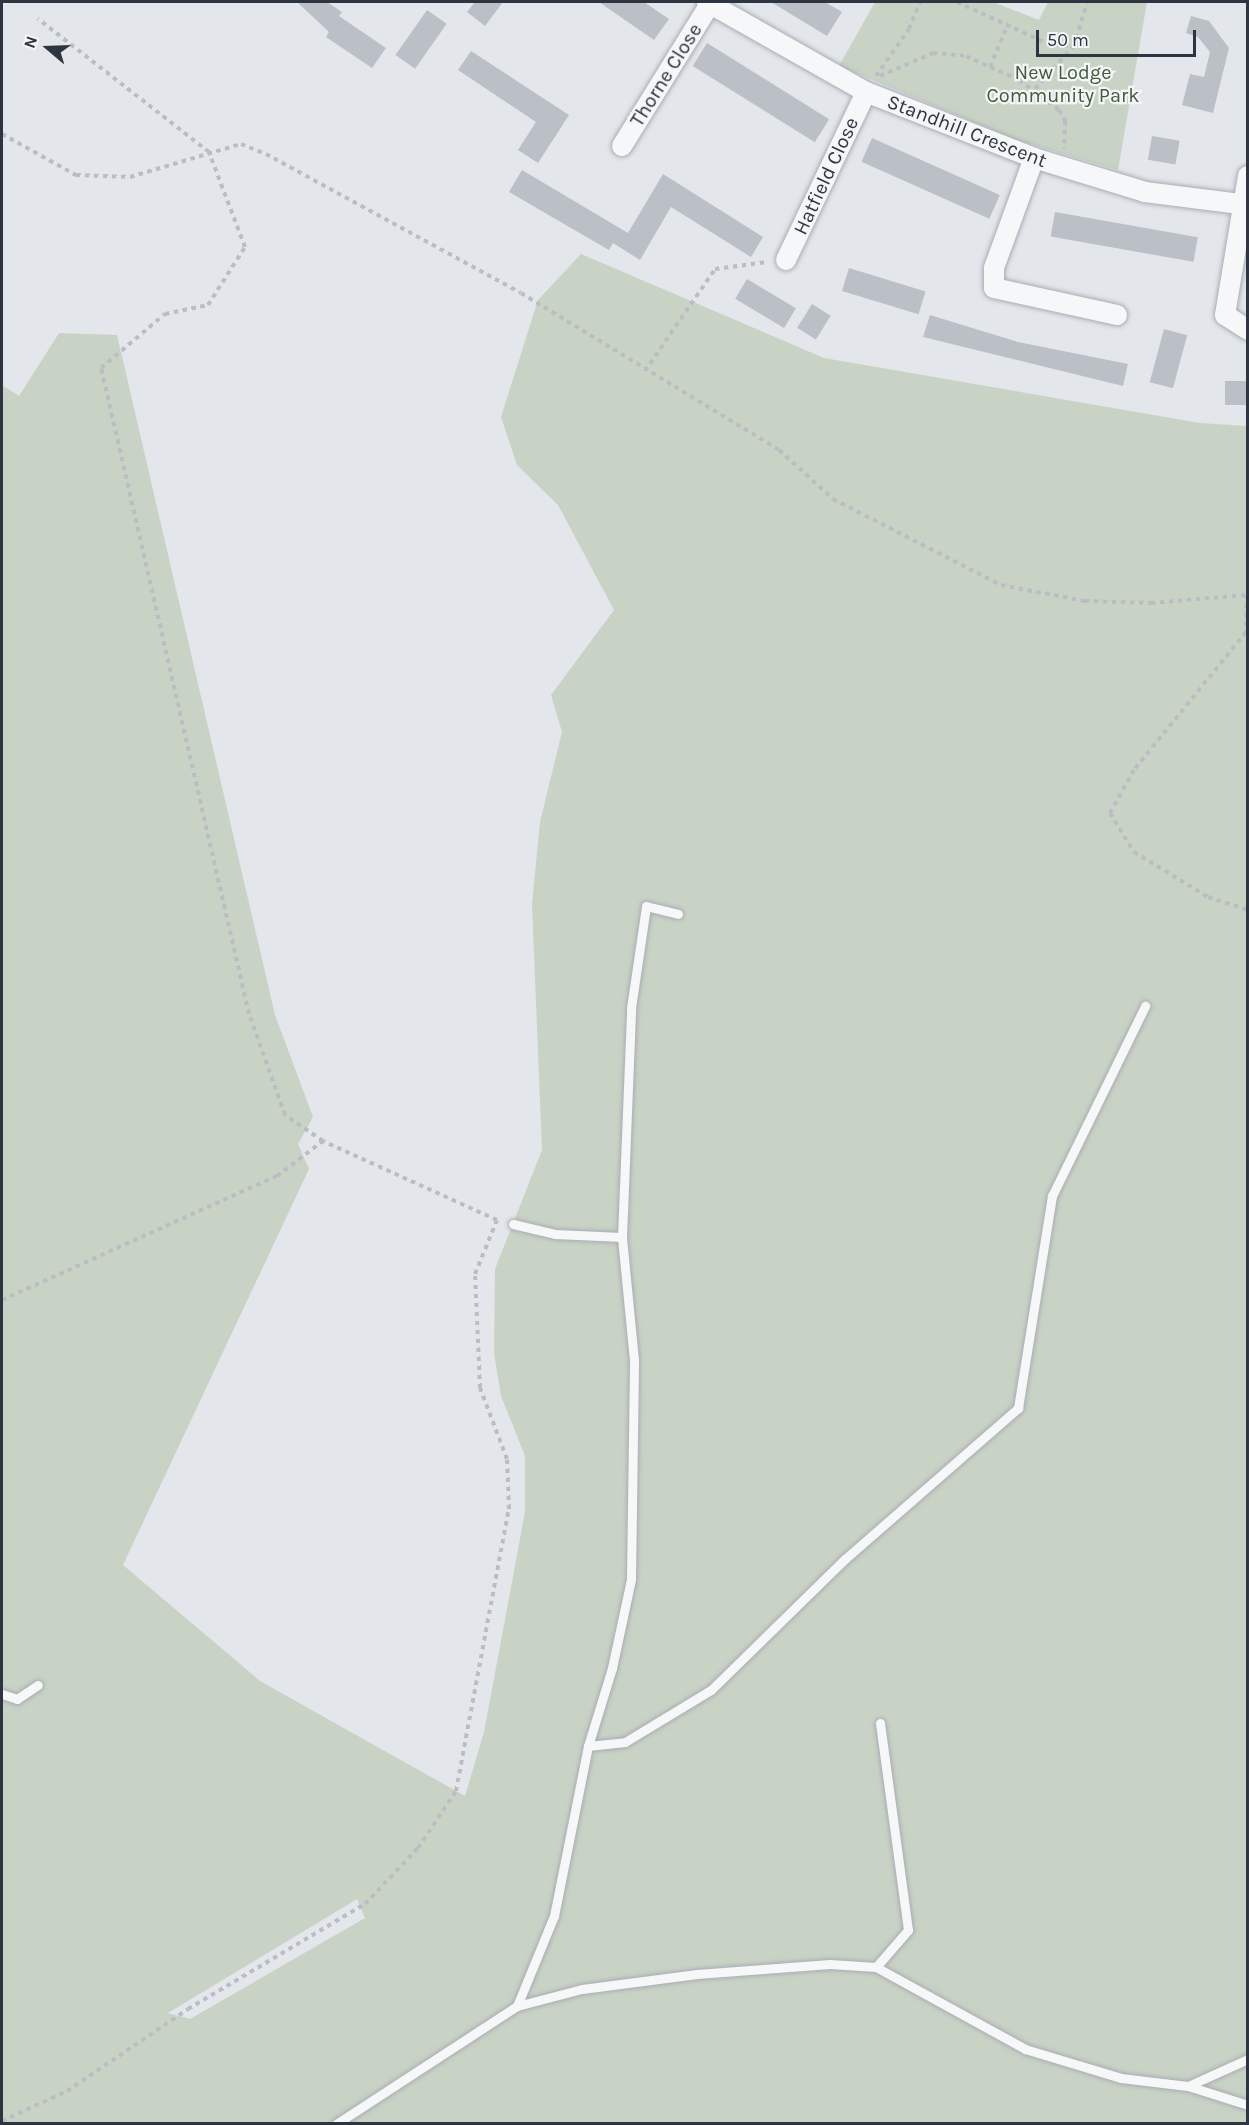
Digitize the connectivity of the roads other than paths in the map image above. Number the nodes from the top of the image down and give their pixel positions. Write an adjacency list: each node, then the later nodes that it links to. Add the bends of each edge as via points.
1 (709, 3): 2 (street, Standhill Crescent); 3 (street, Thorne Close)
2 (866, 92): 4 (street, Standhill Crescent); 7 (street, Hatfield Close)
3 (622, 146)
4 (1034, 159): 6 (street, Standhill Crescent, via 1145,192); 8 (street, via 994,268 994,288)
5 (1248, 176): 6 (street)
6 (1245, 205): 9 (street, via 1225,315)
7 (786, 260)
8 (1117, 315)
9 (1248, 330)
10 (678, 914): 13 (lane, via 646,906 631,1008)
11 (1145, 1006): 17 (lane, via 1052,1196 1018,1408 845,1559 711,1690 625,1742)
12 (513, 1224): 13 (lane, via 555,1234)
13 (622, 1237): 17 (lane, via 634,1360 631,1579 612,1668)
14 (38, 1684): 15 (lane, via 17,1699)
15 (2, 1694)
16 (880, 1723): 18 (lane, via 908,1930)
17 (588, 1746): 19 (lane, via 554,1916)
18 (876, 1967): 19 (lane, via 830,1964 698,1974 582,1989); 21 (lane, via 1025,2049 1121,2078)
19 (517, 2006): 23 (lane)
20 (1248, 2059): 21 (lane)
21 (1188, 2086): 22 (lane)
22 (1248, 2105)
23 (336, 2124)

